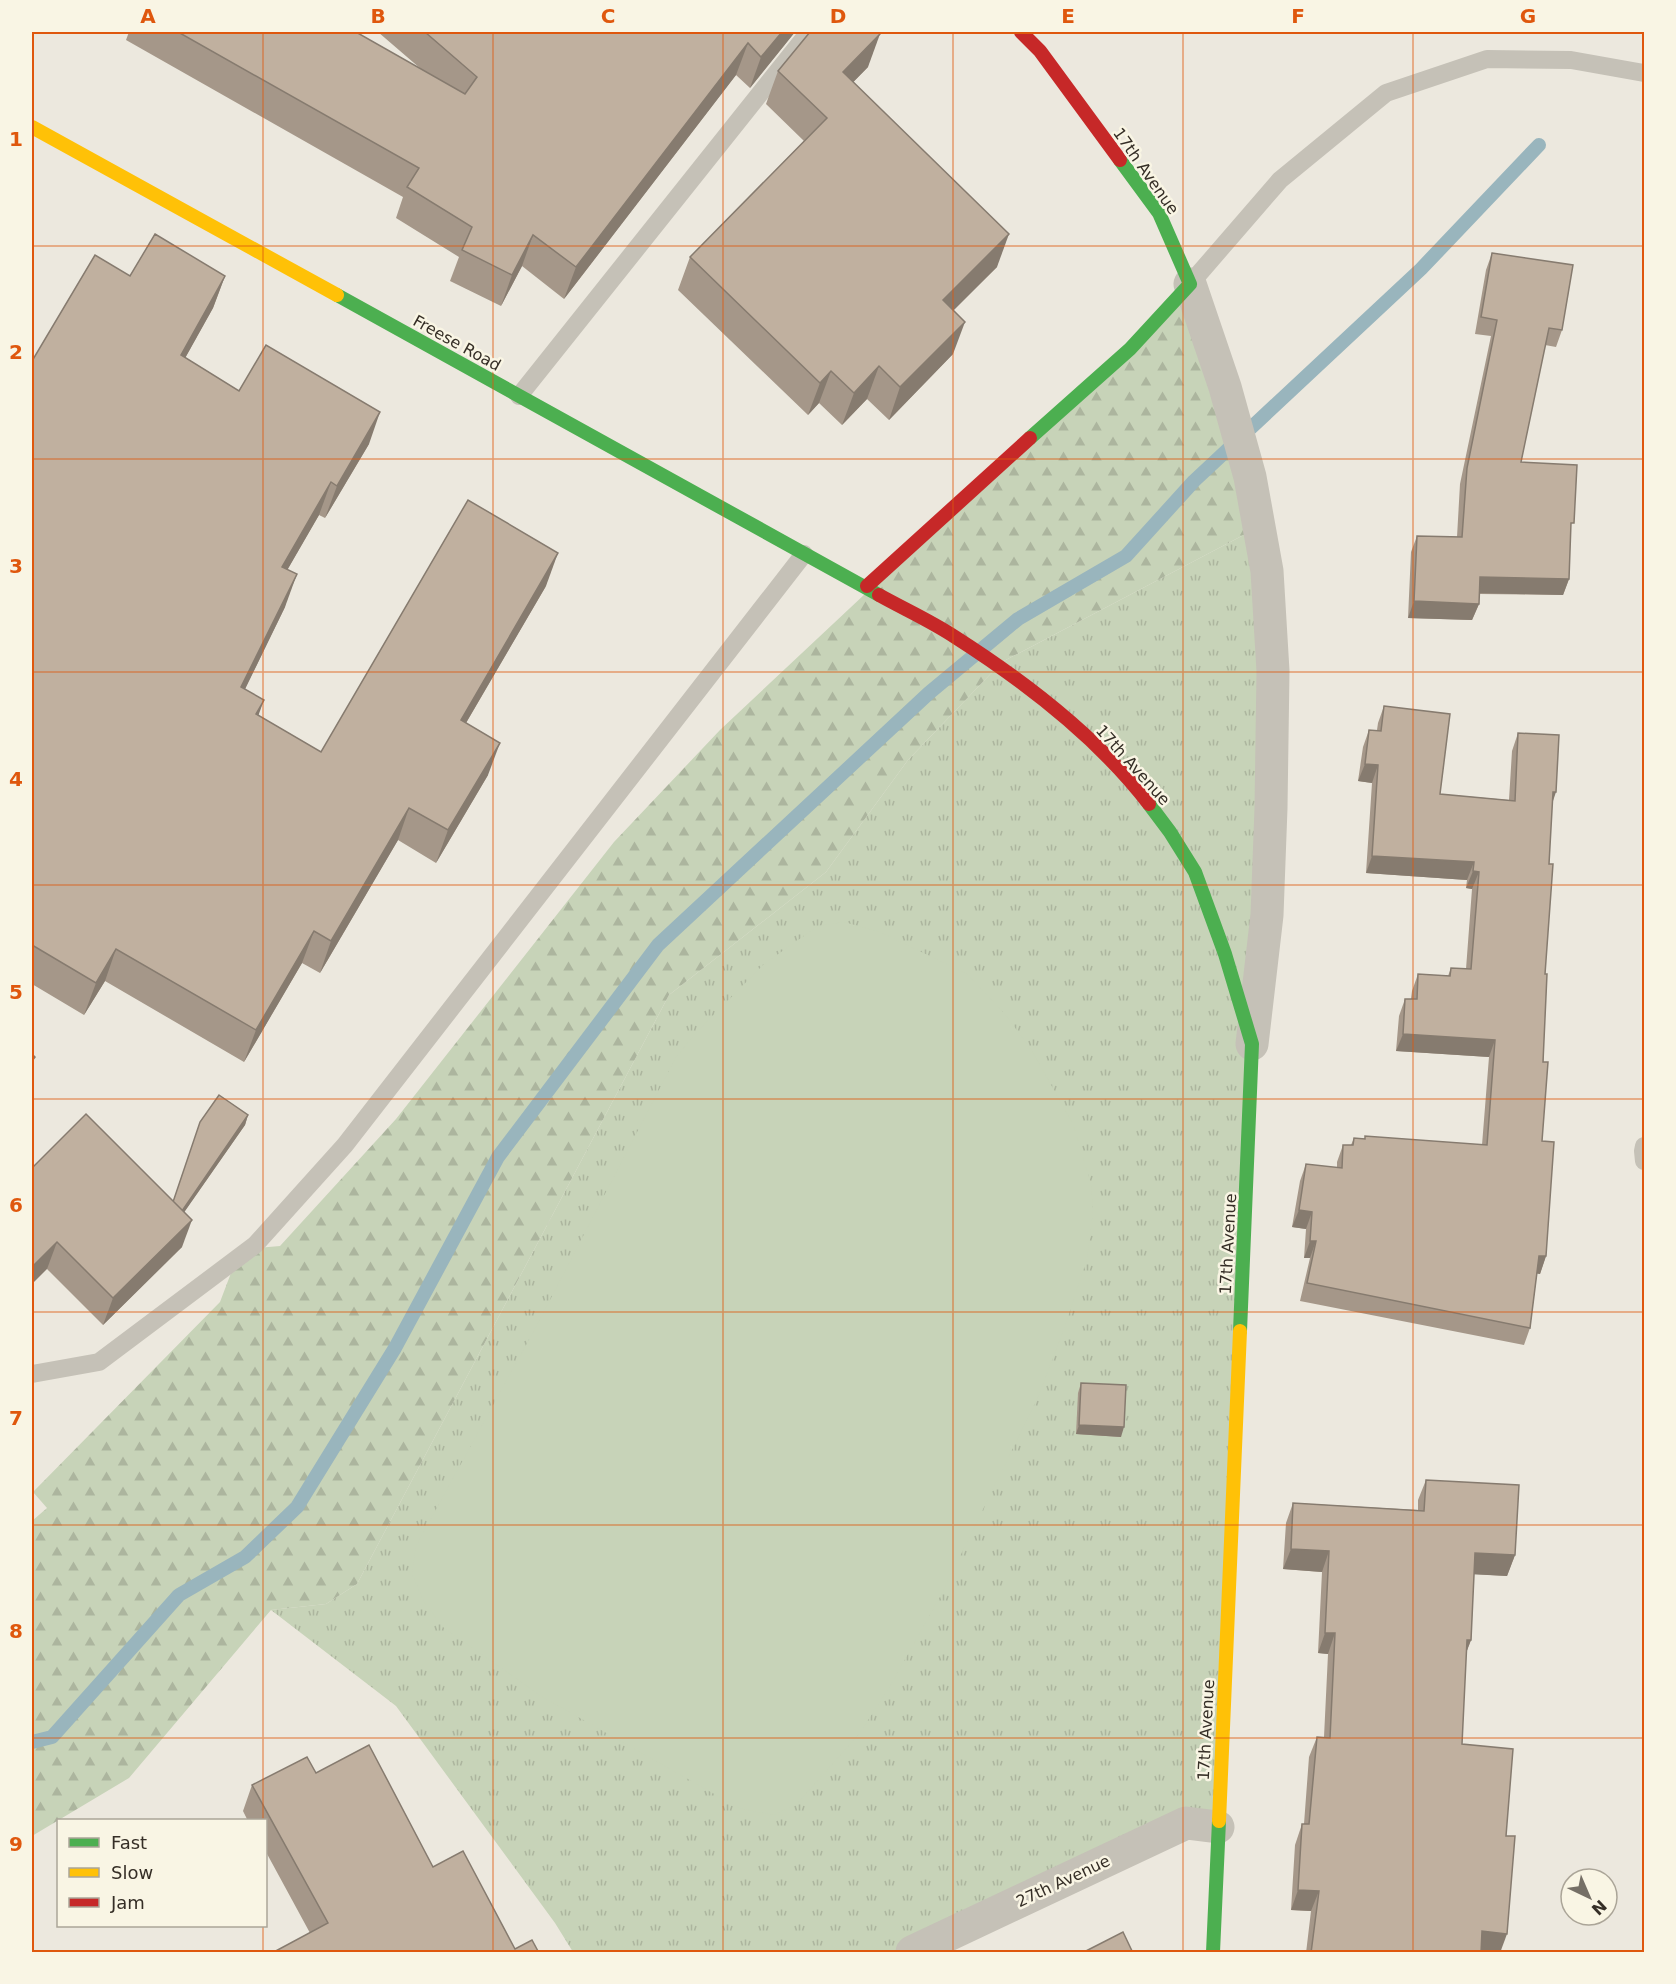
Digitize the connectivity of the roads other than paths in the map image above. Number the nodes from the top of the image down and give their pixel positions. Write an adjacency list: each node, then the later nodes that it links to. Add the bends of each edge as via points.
1 (809, 32): 6 (lane)
2 (1021, 32): 5 (street, 17th Avenue, via 1040,51 1159,213)
3 (1644, 73): 5 (lane, via 1571,60 1487,58 1386,93 1280,180)
4 (32, 127): 6 (street, Freese Road)
5 (1190, 284): 8 (street, via 1130,349); 9 (street, via 1250,477 1267,571 1274,671 1267,915)
6 (519, 396): 7 (street, Freese Road)
7 (804, 554): 8 (street, Freese Road); 12 (lane, via 345,1145 255,1245 99,1362)
8 (867, 586): 9 (street, 17th Avenue, via 1003,669 1089,738 1151,807 1193,869 1220,935)
9 (1252, 1044): 13 (street, 17th Avenue)
10 (1644, 1146): 11 (lane)
11 (1644, 1161)
12 (32, 1374)
13 (1218, 1827): 14 (street, 27th Avenue, via 1186,1823); 15 (street, 17th Avenue)
14 (912, 1953)
15 (1213, 1953)

